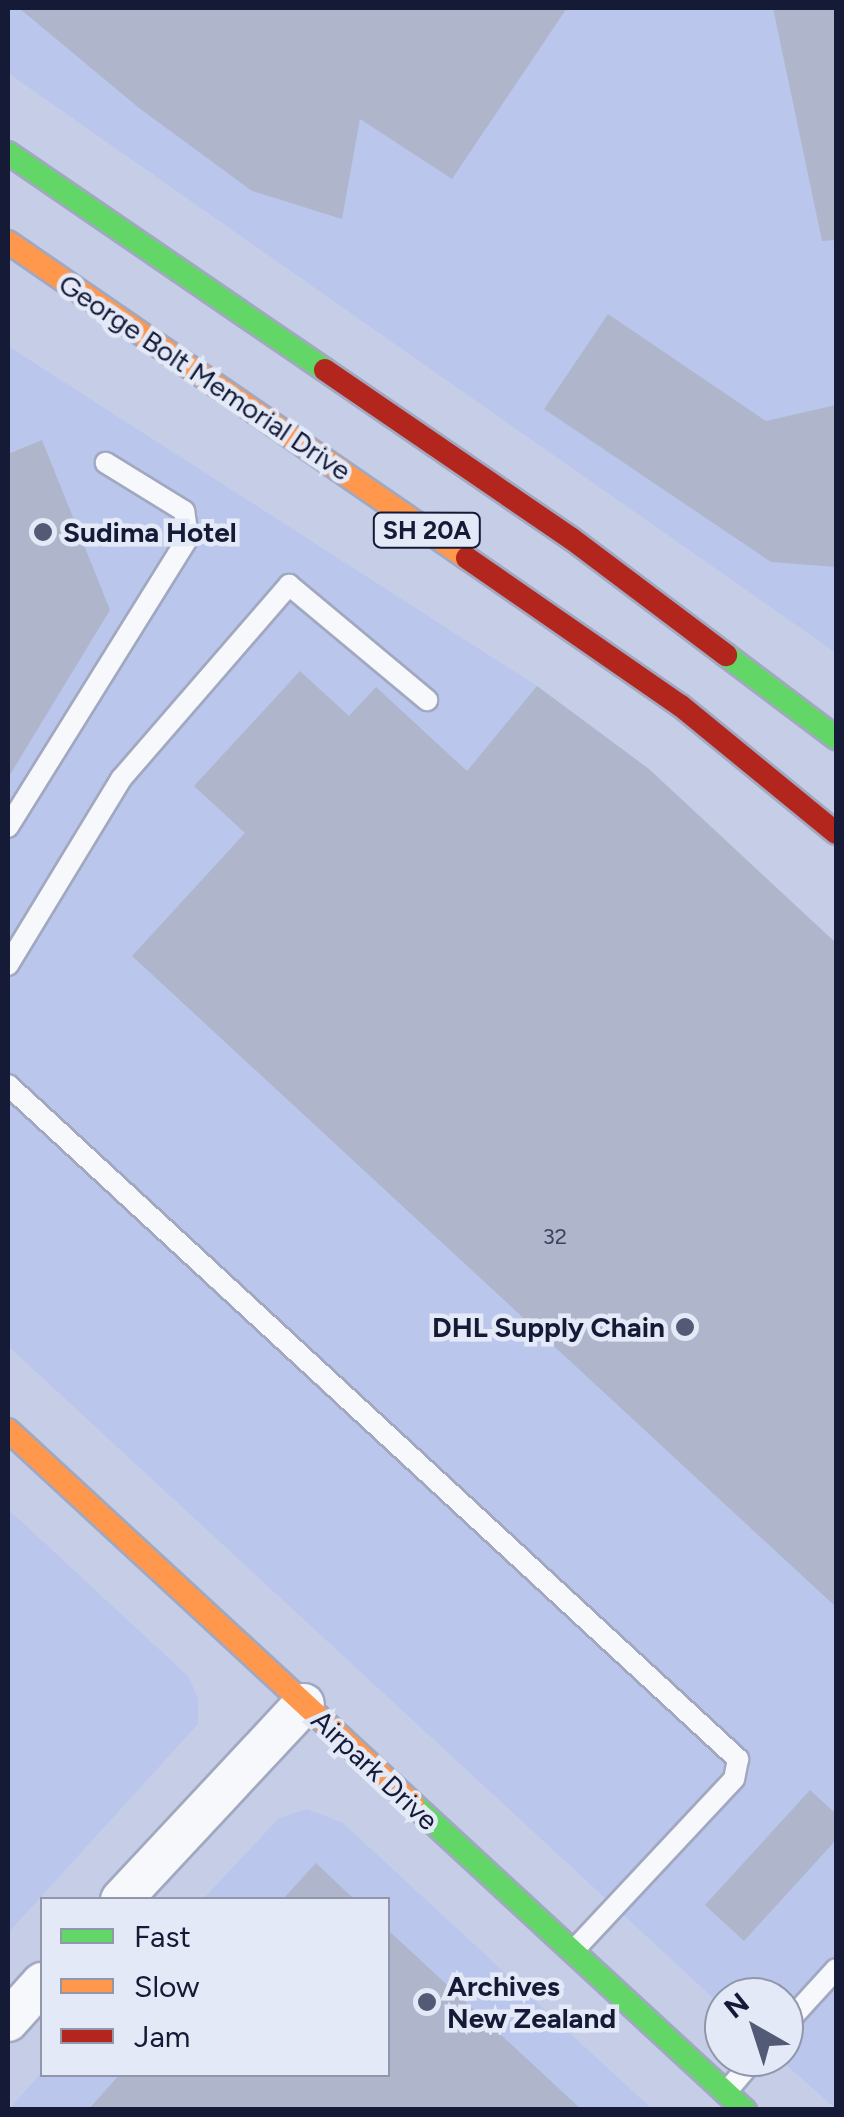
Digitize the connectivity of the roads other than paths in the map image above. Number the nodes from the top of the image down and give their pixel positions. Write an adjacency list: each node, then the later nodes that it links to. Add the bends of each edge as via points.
1 (8, 154): 5 (main road, SH 20A, via 572,539)
2 (8, 242): 7 (main road, George Bolt Memorial Drive / SH 20A, via 681,706)
3 (106, 463): 6 (lane, via 184,511 188,538)
4 (427, 700): 8 (lane, via 289,585 121,780)
5 (836, 738)
6 (8, 827)
7 (836, 832)
8 (8, 966)
9 (8, 1086): 13 (lane, via 738,1759 734,1779)
10 (8, 1430): 11 (main road, Airpark Drive)
11 (304, 1704): 12 (street); 13 (main road, Airpark Drive)
12 (124, 1897)
13 (572, 1951): 19 (main road, Airpark Drive)
14 (836, 1970): 16 (lane)
15 (40, 1986): 17 (street)
16 (804, 2004)
17 (8, 2021)
18 (739, 2077): 19 (lane)
19 (726, 2092): 20 (main road, Airpark Drive)
20 (745, 2110)

